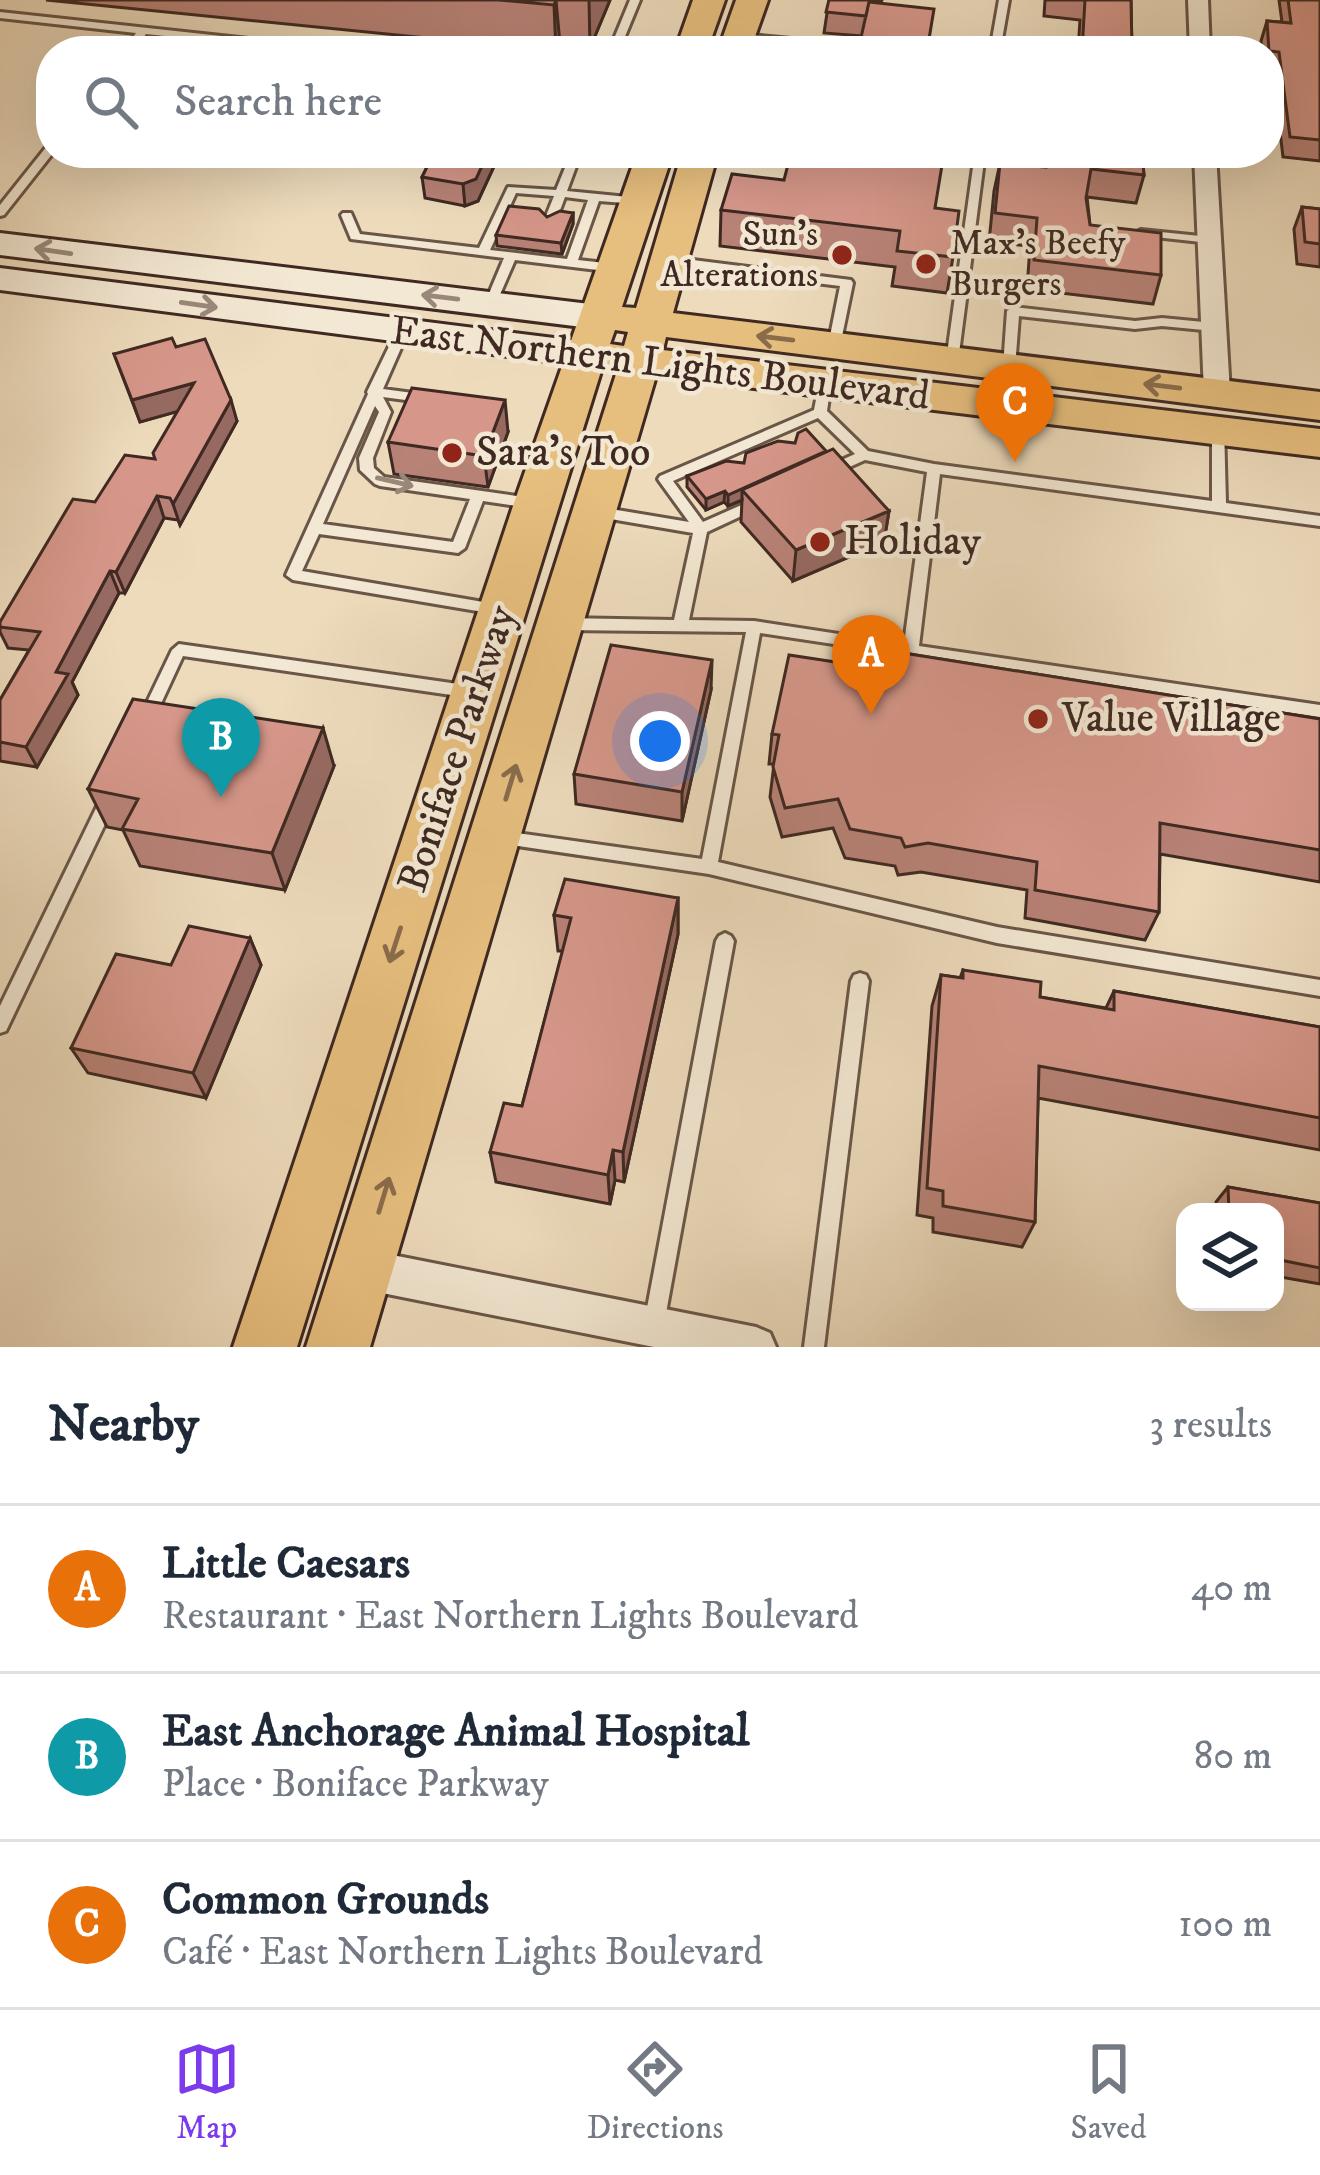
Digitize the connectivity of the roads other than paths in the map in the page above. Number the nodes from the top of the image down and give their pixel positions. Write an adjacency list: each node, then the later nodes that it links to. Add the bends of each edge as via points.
1 (635, 0): 10 (lane)
2 (709, 0): 11 (main road)
3 (752, 0): 12 (main road)
4 (1004, 0): 13 (lane)
5 (1198, 0): 14 (street)
6 (0, 15): 7 (lane)
7 (143, 31): 8 (lane); 9 (lane)
8 (139, 36)
9 (190, 36)
10 (620, 36)
11 (696, 36)
12 (739, 36)
13 (998, 36)
14 (1200, 36)
15 (36, 167): 24 (lane)
16 (570, 168): 21 (lane)
17 (650, 168): 23 (main road, Boniface Parkway)
18 (696, 168): 32 (main road, Boniface Parkway)
19 (978, 168): 41 (lane)
20 (1206, 168): 28 (street)
21 (560, 194): 22 (lane); 26 (lane); 30 (lane, via 512,189)
22 (594, 198): 23 (lane); 33 (lane)
23 (638, 201): 34 (main road, Boniface Parkway)
24 (0, 213)
25 (346, 215): 30 (lane, via 355,237)
26 (550, 221)
27 (1130, 231): 28 (lane)
28 (1210, 240): 37 (street)
29 (0, 244): 36 (main road, East Northern Lights Boulevard, one-way to 29)
30 (483, 253): 31 (lane)
31 (511, 256): 33 (lane); 36 (lane)
32 (669, 261): 40 (main road, Boniface Parkway); 43 (lane, via 847,283)
33 (572, 263): 34 (lane)
34 (615, 268): 39 (main road, Boniface Parkway)
35 (0, 279): 38 (main road, East Northern Lights Boulevard, one-way to 38)
36 (491, 303): 39 (main road, East Northern Lights Boulevard)
37 (1214, 327): 42 (lane, via 1013,311); 47 (street)
38 (402, 332): 39 (main road, East Northern Lights Boulevard); 44 (lane)
39 (592, 335): 40 (main road, East Northern Lights Boulevard); 59 (main road, Boniface Parkway)
40 (645, 342): 43 (main road, East Northern Lights Boulevard); 61 (main road, Boniface Parkway)
41 (952, 361): 42 (main road, East Northern Lights Boulevard); 43 (main road, East Northern Lights Boulevard)
42 (1010, 368): 47 (main road, East Northern Lights Boulevard, one-way to 42)
43 (826, 381): 47 (main road, East Northern Lights Boulevard); 49 (lane); 53 (lane)
44 (373, 392): 45 (lane); 57 (lane, one-way to 57, via 385,412 367,470 380,481); 63 (lane)
45 (440, 401)
46 (1320, 406): 47 (main road, East Northern Lights Boulevard)
47 (1218, 411): 48 (main road, via 1238,420); 50 (main road, East Northern Lights Boulevard); 60 (lane)
48 (1320, 415)
49 (788, 426): 51 (lane); 52 (lane)
50 (1320, 443)
51 (736, 448): 54 (lane); 64 (lane, via 665,479)
52 (786, 448)
53 (864, 455): 55 (lane); 56 (lane)
54 (735, 468)
55 (934, 469): 60 (lane); 69 (lane)
56 (808, 481)
57 (478, 496): 59 (lane); 63 (lane, via 458,548)
58 (770, 497): 64 (lane, via 733,506)
59 (536, 503): 65 (main road, Boniface Parkway)
60 (1219, 507): 62 (lane)
61 (596, 512): 64 (lane); 66 (main road, Boniface Parkway)
62 (1320, 521)
63 (314, 528): 65 (lane, via 293,575)
64 (701, 529): 68 (lane)
65 (503, 610): 70 (main road, Boniface Parkway)
66 (560, 624): 68 (lane); 74 (main road, Boniface Parkway, one-way to 66)
67 (754, 627): 68 (lane); 69 (lane); 75 (lane)
68 (680, 628)
69 (911, 650): 71 (lane)
70 (476, 693): 72 (lane, via 179,650); 82 (main road, Boniface Parkway, one-way to 82)
71 (1320, 711)
72 (142, 729)
73 (114, 788): 79 (lane)
74 (494, 837): 75 (lane); 80 (main road, Boniface Parkway, one-way to 74)
75 (709, 867): 78 (lane, via 997,935)
76 (725, 941): 81 (lane)
77 (860, 981): 85 (lane)
78 (1320, 988)
79 (0, 1025)
80 (362, 1269): 81 (street); 83 (main road, Boniface Parkway)
81 (653, 1327): 84 (street)
82 (265, 1347)
83 (338, 1347)
84 (756, 1347)
85 (814, 1347)

